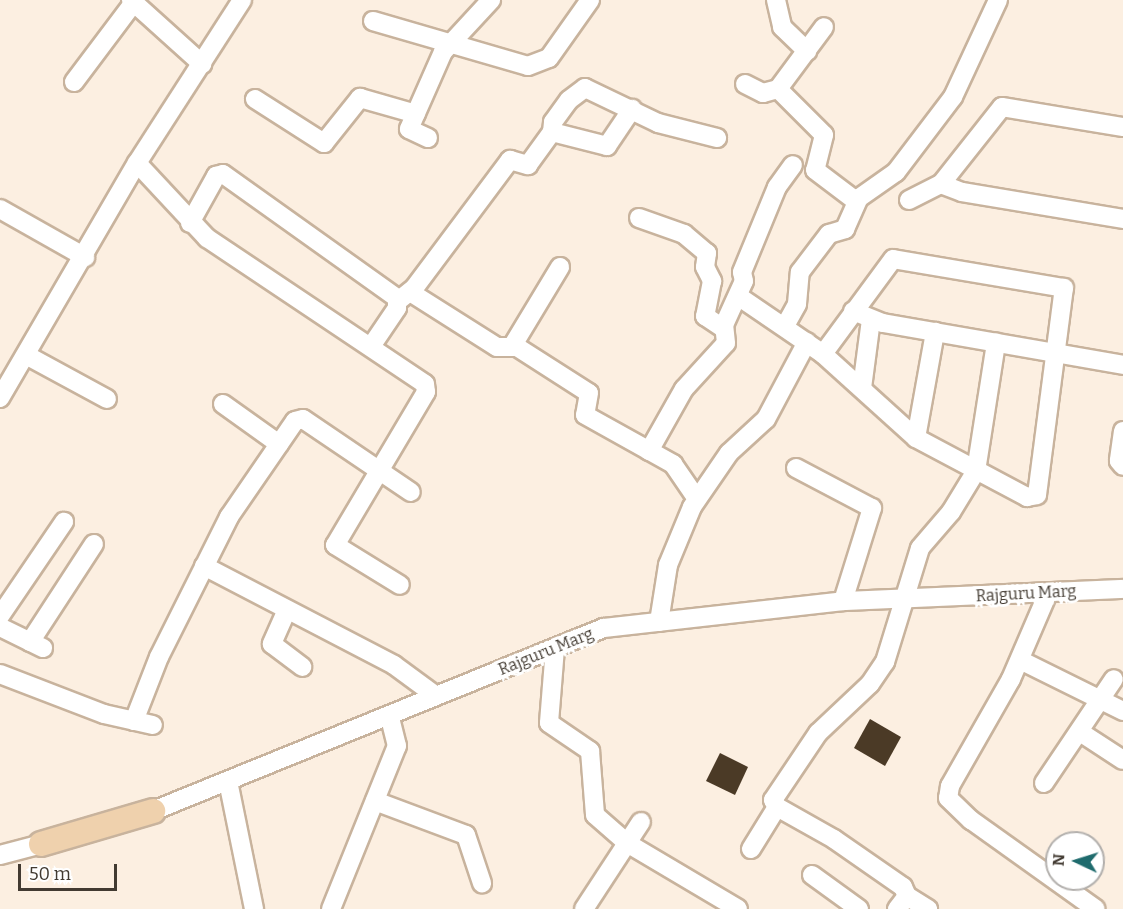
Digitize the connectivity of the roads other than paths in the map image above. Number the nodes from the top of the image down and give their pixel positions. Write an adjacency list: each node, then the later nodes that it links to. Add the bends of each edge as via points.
1 (242, 0): 11 (street)
2 (491, 0): 9 (street)
3 (590, 0): 9 (street, via 549,58 539,64 508,62)
4 (776, 0): 10 (street, via 782,27)
5 (998, 0): 26 (street, via 953,97 896,172)
6 (133, 1): 11 (street); 12 (street)
7 (373, 21): 9 (street)
8 (824, 27): 10 (street)
9 (448, 42): 17 (street)
10 (807, 51): 14 (street)
11 (201, 64): 22 (street)
12 (74, 82)
13 (745, 84): 14 (street, via 763,93)
14 (778, 89): 26 (street, via 824,135 815,170)
15 (255, 99): 17 (street, via 324,143 360,98)
16 (632, 109): 19 (street, via 607,146); 19 (street, via 582,88 553,122); 21 (street, via 687,133)
17 (416, 114): 20 (street, via 410,131)
18 (1123, 127): 24 (street, via 1002,107)
19 (552, 132): 33 (street, via 528,165 510,160)
20 (428, 138)
21 (717, 138)
22 (137, 163): 30 (street); 31 (street)
23 (793, 165): 34 (street, via 763,219)
24 (941, 184): 25 (street); 29 (street, via 962,192)
25 (909, 200)
26 (856, 201): 37 (street, via 845,229 829,234 800,272 797,304)
27 (0, 209): 31 (street)
28 (639, 218): 38 (street, via 684,234 707,253 705,267 712,281 705,316)
29 (1123, 219)
30 (190, 223): 33 (street, via 216,176 223,174); 42 (street)
31 (85, 257): 46 (street)
32 (560, 267): 43 (street)
33 (404, 296): 42 (street); 43 (street, via 497,347)
34 (738, 296): 37 (street); 38 (street)
35 (853, 311): 36 (street); 44 (street); 45 (street, via 893,258 1060,286 1065,292)
36 (871, 320): 39 (street); 48 (street)
37 (785, 326): 40 (street)
38 (724, 329): 55 (street, via 727,338 723,350 684,389)
39 (935, 332): 41 (street); 53 (street)
40 (807, 342): 44 (street); 61 (street, via 766,419 729,453)
41 (996, 343): 45 (street); 58 (street)
42 (372, 345): 59 (street, via 427,388)
43 (513, 345): 55 (street, via 590,394 585,415)
44 (823, 354): 48 (street)
45 (1055, 354): 47 (street); 58 (street, via 1037,495 1027,497)
46 (26, 355): 49 (street); 50 (street)
47 (1123, 365)
48 (862, 388): 53 (street)
49 (0, 398)
50 (107, 399)
51 (222, 404): 54 (street)
52 (1123, 431): 56 (street, via 1119,461)
53 (916, 438): 58 (street)
54 (279, 444): 59 (street, via 294,421 303,419); 64 (street, via 229,517)
55 (649, 451): 61 (street, via 673,464)
56 (1123, 466)
57 (796, 468): 69 (street, via 872,508)
58 (976, 471): 68 (street, via 951,512 920,548)
59 (381, 473): 60 (street); 65 (street, via 335,545)
60 (411, 492)
61 (697, 499): 72 (street, via 668,565)
62 (64, 522): 71 (street)
63 (94, 544): 73 (street, via 37,645)
64 (204, 566): 70 (street); 83 (street)
65 (400, 585)
66 (1123, 589): 67 (street, Rajguru Marg)
67 (1048, 593): 68 (street, Rajguru Marg); 75 (street)
68 (903, 600): 69 (street, Rajguru Marg); 90 (street, via 880,670 818,733 774,795)
69 (843, 601): 72 (street, Rajguru Marg)
70 (286, 612): 76 (street, via 272,645); 79 (street, via 394,665)
71 (0, 616)
72 (659, 622): 74 (street, Rajguru Marg, via 604,628)
73 (0, 627)
74 (555, 648): 79 (street, Rajguru Marg); 93 (street, via 549,723 590,751 595,814)
75 (1020, 660): 80 (street); 106 (street, via 948,798 971,820)
76 (302, 667)
77 (0, 674): 83 (street, via 104,714)
78 (1114, 679): 80 (street)
79 (436, 696): 82 (street, Rajguru Marg)
80 (1101, 699): 81 (street); 85 (street)
81 (1123, 711)
82 (389, 716): 87 (street, Rajguru Marg); 89 (street, via 397,746)
83 (134, 721): 84 (street)
84 (153, 725)
85 (1080, 732): 86 (street); 88 (street)
86 (1123, 760)
87 (228, 781): 91 (street, Rajguru Marg); 100 (street)
88 (1044, 783)
89 (375, 801): 98 (street, via 466,835); 101 (street)
90 (777, 807): 95 (street); 99 (street, via 834,839 903,887)
91 (153, 811): 94 (main road)
92 (642, 822): 93 (street)
93 (627, 843): 102 (street); 103 (street)
94 (41, 844): 96 (street)
95 (751, 849)
96 (0, 855)
97 (812, 875): 104 (street)
98 (482, 883)
99 (902, 902): 105 (street)
100 (254, 909)
101 (331, 909)
102 (584, 909)
103 (738, 909)
104 (859, 909)
105 (928, 909)
106 (1096, 909)

